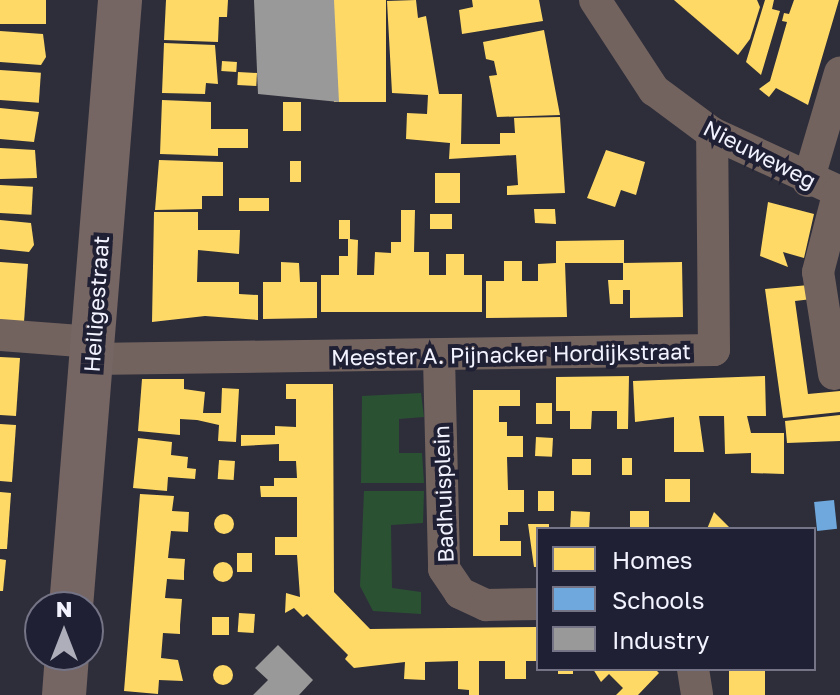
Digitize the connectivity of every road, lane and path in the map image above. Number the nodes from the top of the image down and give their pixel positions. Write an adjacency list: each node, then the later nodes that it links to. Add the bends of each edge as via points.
1 (120, 0): 8 (street, Heiligestraat)
2 (595, 0): 4 (street, Nieuweweg, via 654,90)
3 (840, 73): 5 (street)
4 (712, 133): 5 (street, Nieuweweg); 9 (street, Meester A. Pijnacker Hordijkstraat, via 714,350)
5 (808, 181): 6 (street, Nieuweweg)
6 (839, 192): 10 (street, Nieuweweg, via 818,272)
7 (0, 335): 8 (street, Meester A. Pijnacker Hordijkstraat)
8 (92, 351): 9 (street, Meester A. Pijnacker Hordijkstraat); 11 (street, Heiligestraat)
9 (439, 358): 12 (street, Badhuisplein, via 444,569 460,593 486,605)
10 (834, 374)
11 (72, 591)
12 (536, 604)
13 (66, 671): 15 (street)
14 (693, 671): 16 (street)
15 (64, 695)
16 (697, 695)

